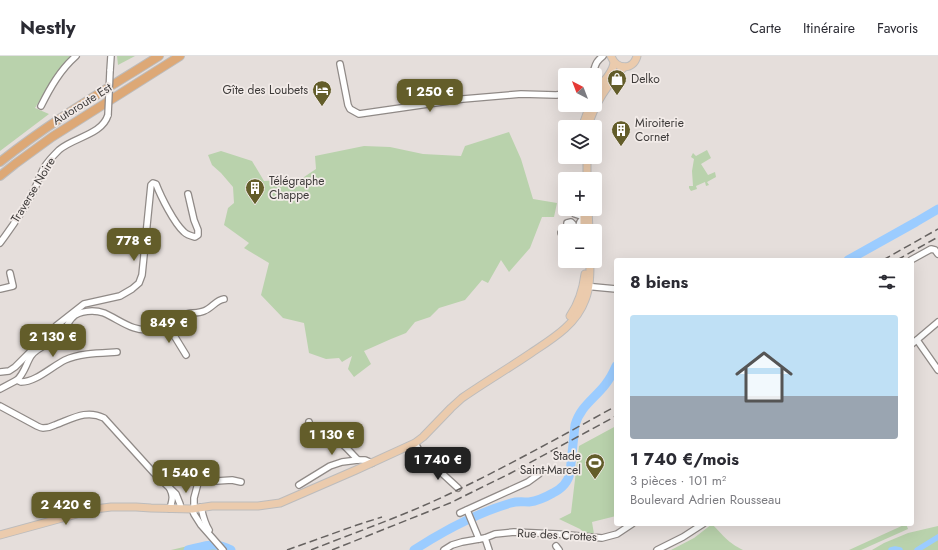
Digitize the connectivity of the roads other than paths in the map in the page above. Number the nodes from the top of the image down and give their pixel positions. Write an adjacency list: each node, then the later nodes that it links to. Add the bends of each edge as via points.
1 (76, 56): 14 (street, via 63,68)
2 (110, 56): 23 (street, Traverse Noire, bridge, via 108,115 105,122 98,129 67,144 50,160 28,201)
3 (159, 56): 16 (highway, Autoroute Est, via 47,127)
4 (180, 56): 17 (highway, Autoroute Est, via 52,137)
5 (638, 57): 9 (main road, via 631,65)
6 (600, 58): 7 (street); 10 (street)
7 (613, 59): 9 (main road, via 617,65); 11 (main road, via 614,69)
8 (340, 64): 13 (street, via 348,105 359,114 463,99 521,94)
9 (624, 67): 12 (main road)
10 (594, 68)
11 (603, 82): 12 (main road)
12 (605, 91): 15 (main road, via 594,108)
13 (558, 95)
14 (40, 106)
15 (590, 120)
16 (0, 162)
17 (0, 176)
18 (188, 194): 39 (street, via 198,235 189,236 180,228 156,184 153,183 139,283 120,296 84,304 56,326 15,367)
19 (581, 216): 20 (street)
20 (584, 217): 21 (street); 22 (main road)
21 (579, 224)
22 (586, 224)
23 (0, 243)
24 (938, 254): 25 (street, via 931,249)
25 (914, 258)
26 (586, 268): 29 (main road)
27 (589, 268): 29 (main road)
28 (10, 273): 30 (street, via 13,286)
29 (586, 287): 31 (street); 44 (main road, via 585,301 580,311 555,338 462,398)
30 (0, 289)
31 (614, 289)
32 (224, 299): 34 (street, via 204,312 184,314)
33 (938, 322): 35 (street)
34 (166, 324): 37 (street); 40 (street, via 154,329 141,330 96,311 76,315 60,338 31,356)
35 (914, 342): 38 (street)
36 (117, 352): 40 (street, via 73,357 28,381)
37 (186, 355)
38 (938, 370)
39 (0, 372)
40 (17, 380): 41 (street)
41 (0, 389)
42 (0, 406): 51 (street, via 43,428 81,415 91,414 104,418)
43 (309, 422): 45 (street, via 317,437 330,437 336,440)
44 (415, 443): 46 (main road); 50 (street, via 422,455)
45 (358, 460): 46 (street); 49 (street, via 330,466)
46 (372, 463): 52 (main road, via 280,503)
47 (539, 474): 55 (street, via 528,482)
48 (241, 482): 52 (street, via 232,480 198,483 194,498)
49 (299, 485)
50 (458, 488)
51 (170, 489): 53 (street, via 173,495); 54 (street, via 176,494)
52 (196, 508): 54 (main road); 60 (street); 60 (street, via 194,514)
53 (170, 509): 54 (main road); 59 (main road, via 95,509)
54 (181, 509)
55 (468, 511): 56 (street); 62 (street)
56 (460, 513)
57 (629, 526): 61 (street, Rue des Crottes, via 617,534 602,538 514,532)
58 (700, 526): 66 (street)
59 (0, 535)
60 (213, 538): 63 (street)
61 (485, 538): 62 (street, Rue des Crottes); 65 (street)
62 (479, 539): 64 (street, Rue des Crottes, via 457,543)
63 (222, 550)
64 (444, 550)
65 (489, 550)
66 (657, 550)

